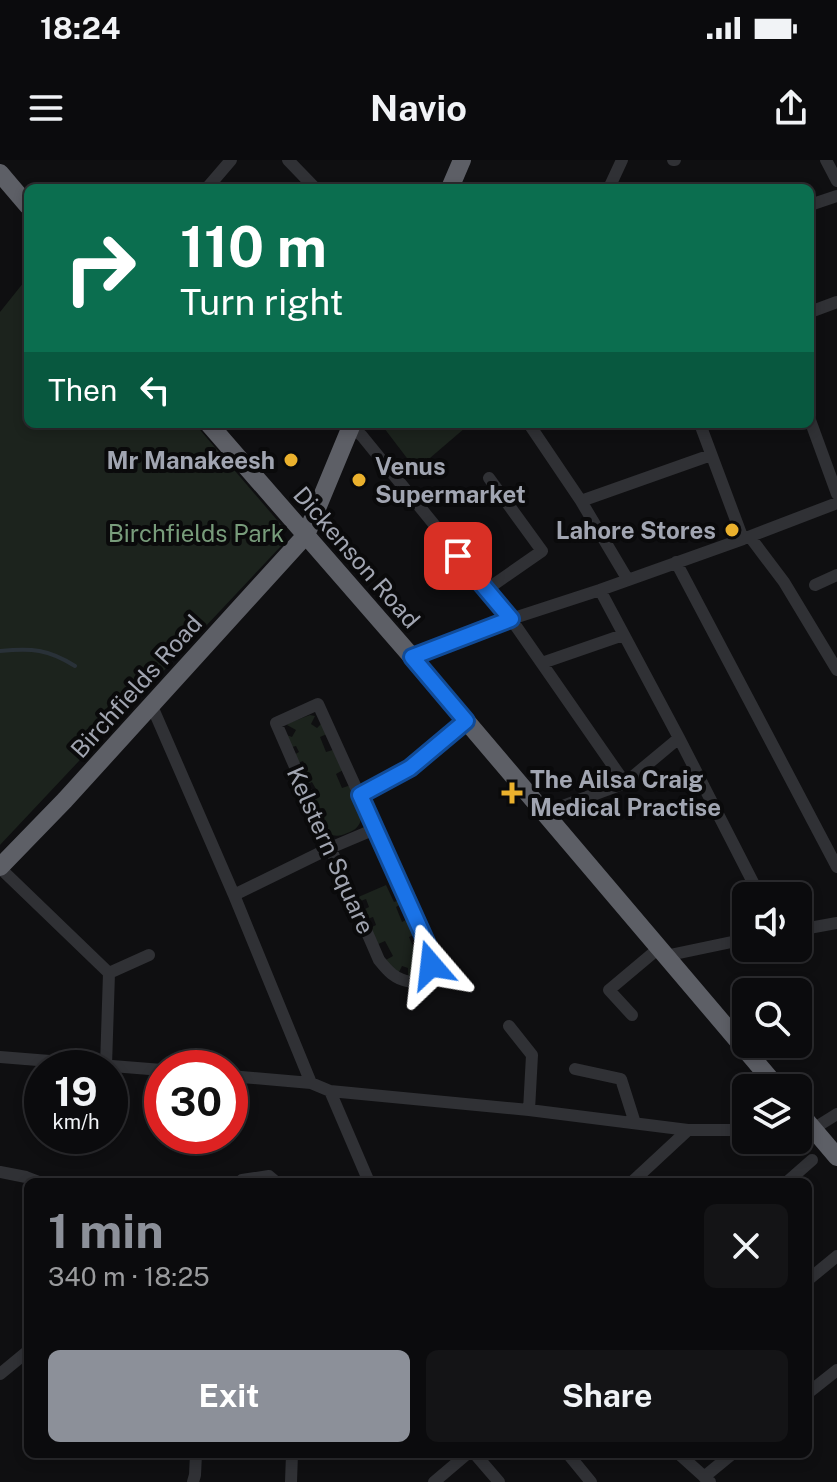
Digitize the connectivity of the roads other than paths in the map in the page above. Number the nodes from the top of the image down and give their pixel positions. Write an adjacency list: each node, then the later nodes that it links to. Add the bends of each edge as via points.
1 (231, 160): 8 (street)
2 (288, 160): 9 (street)
3 (462, 160): 10 (highway)
4 (622, 160): 11 (street)
5 (826, 160): 7 (street)
6 (0, 173): 13 (highway)
7 (837, 181)
8 (210, 184)
9 (311, 184)
10 (452, 184)
11 (611, 184)
12 (837, 196): 14 (street)
13 (24, 201)
14 (814, 204)
15 (837, 302): 16 (street)
16 (814, 311)
17 (212, 428): 28 (highway, Dickenson Road)
18 (351, 428): 28 (highway)
19 (355, 428): 34 (street)
20 (532, 428): 26 (street)
21 (701, 428): 23 (street)
22 (813, 428): 25 (street)
23 (711, 455): 26 (street); 29 (street)
24 (489, 478): 34 (street, via 542,551)
25 (837, 494)
26 (581, 501): 32 (street)
27 (837, 503): 29 (street)
28 (306, 535): 38 (highway, Dickenson Road); 41 (highway, Birchfields Road)
29 (747, 538): 30 (street); 40 (street, via 784,582)
30 (676, 562): 32 (street); 50 (street)
31 (837, 575): 33 (street)
32 (628, 580): 35 (street)
33 (815, 585)
34 (486, 590): 36 (street)
35 (600, 590): 36 (street); 37 (street)
36 (511, 619): 38 (street); 39 (street)
37 (623, 635): 39 (street); 43 (street)
38 (412, 657): 42 (highway, Dickenson Road)
39 (542, 663): 44 (street)
40 (837, 670)
41 (151, 704): 49 (highway, Birchfields Road); 52 (street)
42 (466, 721): 45 (street, via 410,768); 46 (highway, Dickenson Road)
43 (679, 738): 44 (street); 51 (street)
44 (625, 783): 46 (street)
45 (364, 793): 47 (street, Kelstern Square); 48 (street, Kelstern Square, via 318,704 276,723)
46 (544, 813): 56 (highway, Dickenson Road)
47 (375, 829): 48 (street); 48 (street, Kelstern Square, via 431,953 431,965 413,982 389,972 379,960)
48 (330, 848): 52 (street)
49 (0, 867): 58 (street)
50 (837, 867)
51 (753, 882)
52 (234, 895): 67 (street)
53 (837, 923): 54 (street)
54 (812, 927)
55 (732, 941): 56 (street)
56 (662, 952): 59 (street, via 609,990); 65 (highway, Dickenson Road)
57 (149, 955): 58 (street)
58 (109, 973): 61 (street)
59 (632, 1015)
60 (509, 1026): 69 (street, via 532,1055)
61 (107, 1050)
62 (0, 1057): 63 (street)
63 (24, 1059)
64 (575, 1069): 71 (street, via 621,1079)
65 (766, 1074)
66 (248, 1078): 67 (street)
67 (311, 1083): 68 (street)
68 (330, 1091): 69 (street); 80 (street)
69 (529, 1110): 71 (street)
70 (837, 1114): 72 (street)
71 (635, 1123): 73 (street)
72 (812, 1126)
73 (688, 1130): 74 (street); 81 (street)
74 (732, 1130)
75 (812, 1134): 76 (highway)
76 (837, 1157)
77 (812, 1160): 82 (street)
78 (0, 1172): 79 (street)
79 (29, 1178)
80 (367, 1178)
81 (636, 1178)
82 (792, 1178)
83 (837, 1256): 84 (street)
84 (812, 1277)
85 (24, 1354): 86 (street)
86 (0, 1374)
87 (834, 1378): 88 (street)
88 (812, 1391)
89 (196, 1458): 97 (street)
90 (292, 1458): 98 (street)
91 (462, 1458): 99 (street)
92 (478, 1458): 100 (street)
93 (571, 1458): 101 (street)
94 (683, 1458): 96 (street)
95 (728, 1458): 96 (street)
96 (707, 1479)
97 (193, 1482)
98 (291, 1482)
99 (434, 1482)
100 (499, 1482)
101 (591, 1482)

